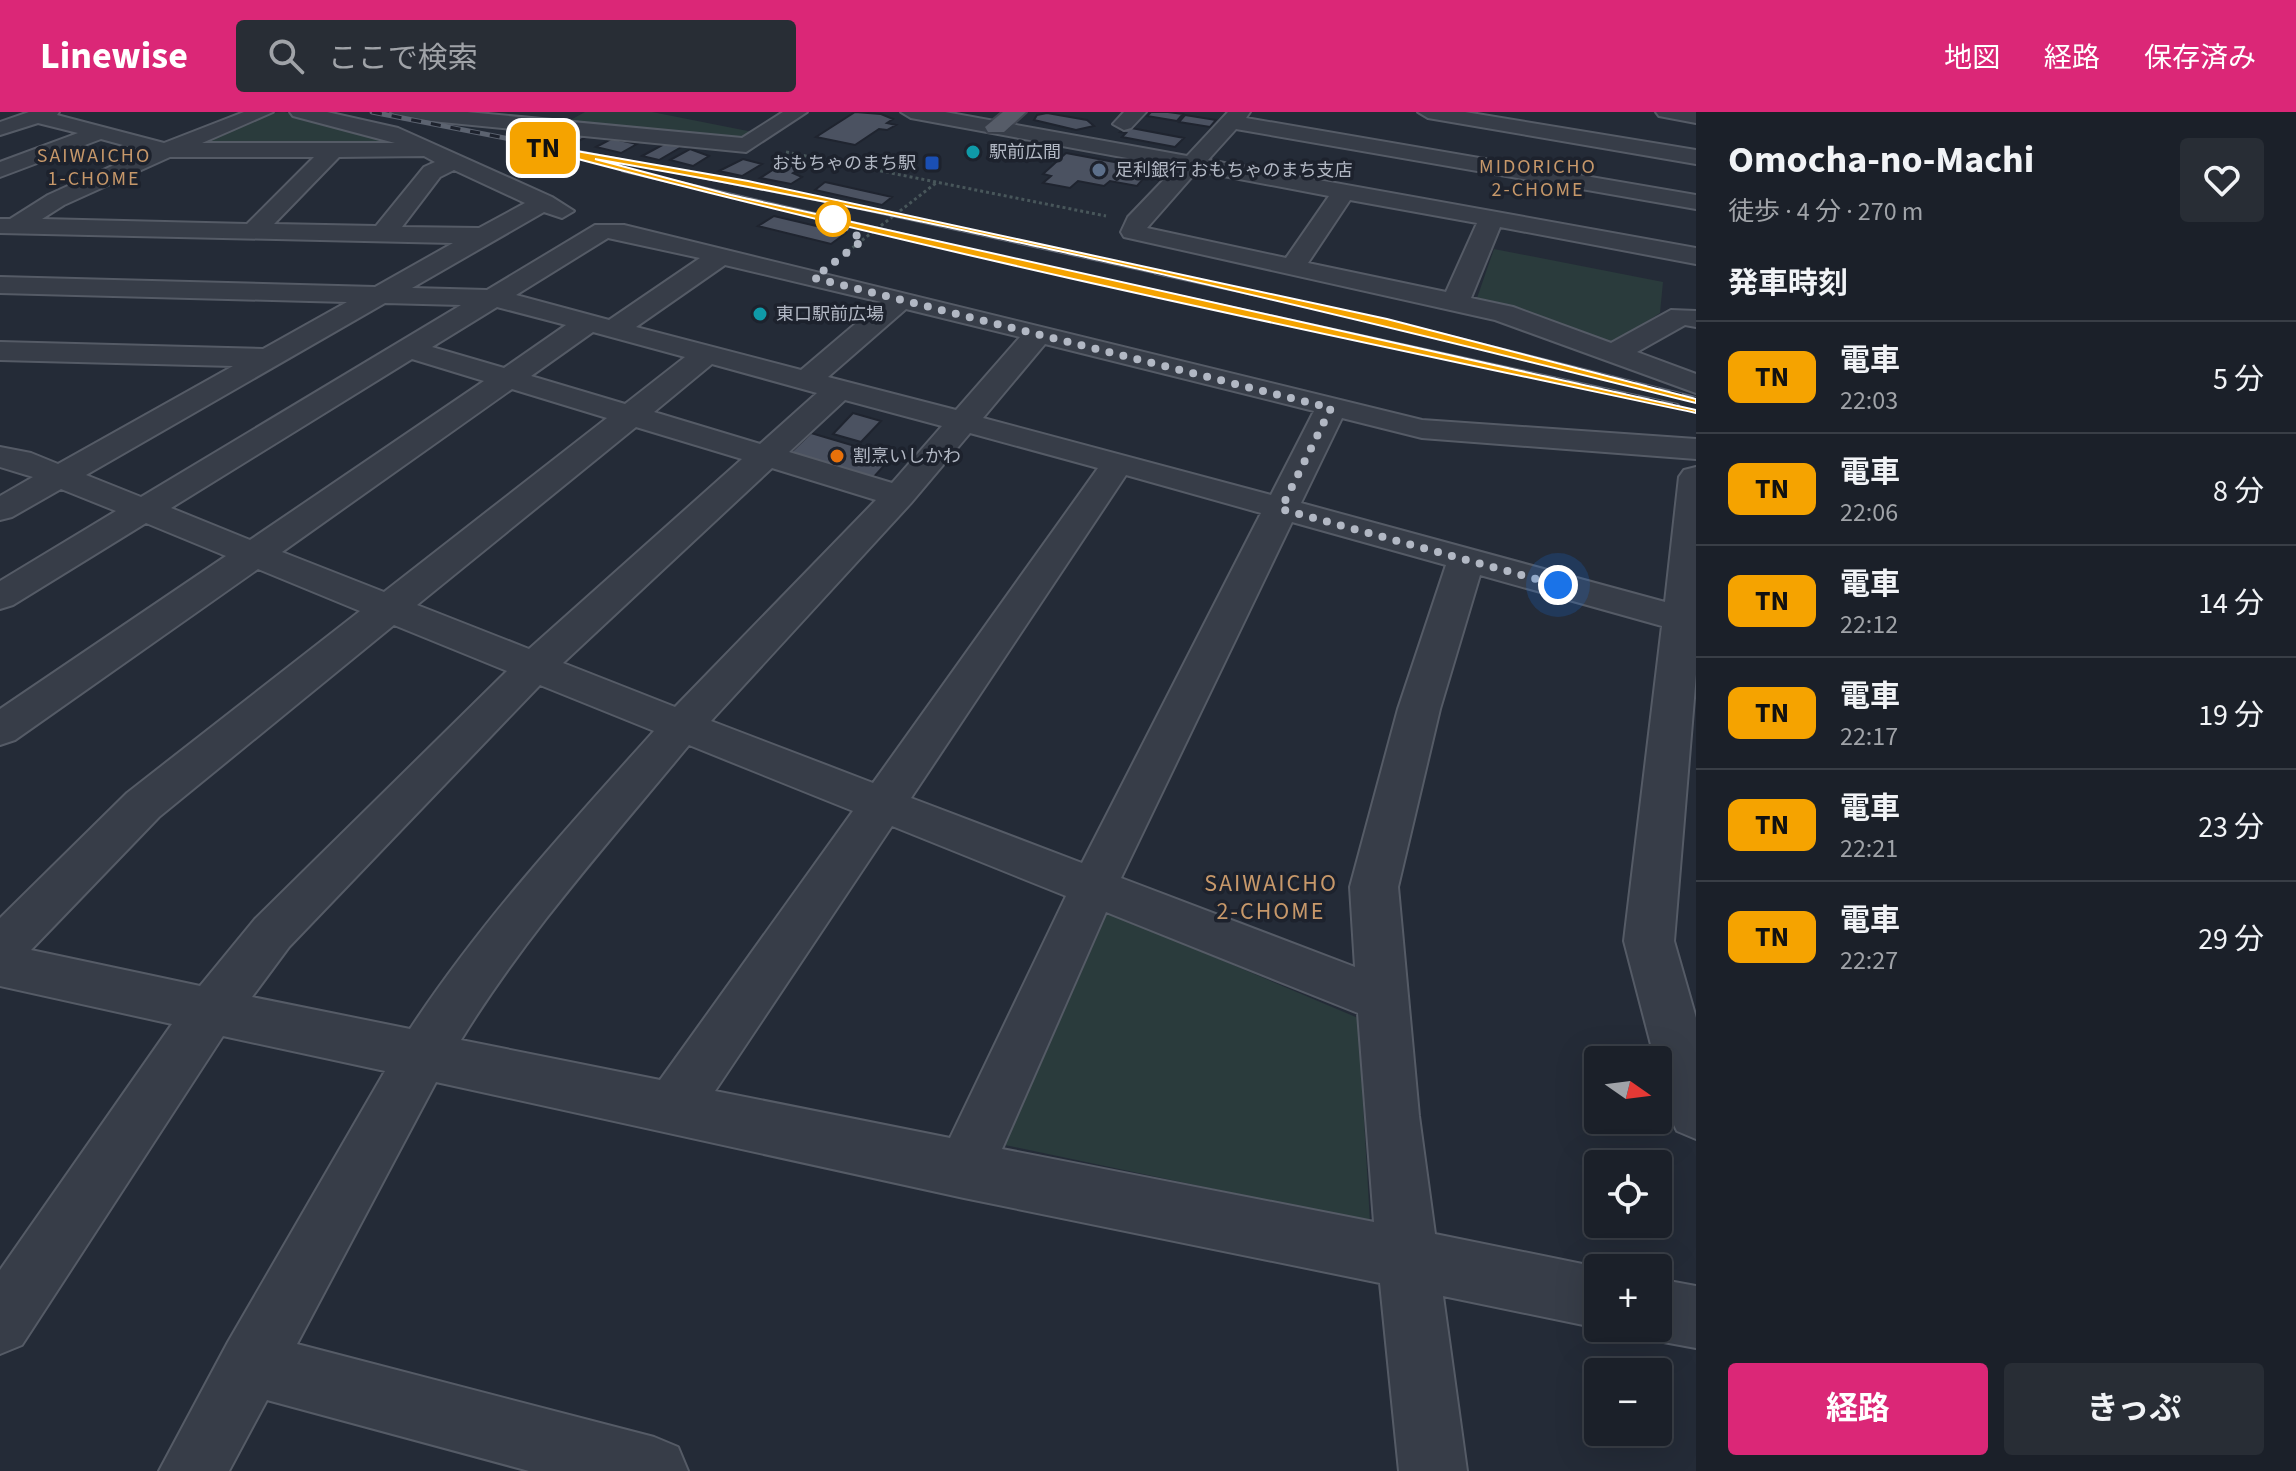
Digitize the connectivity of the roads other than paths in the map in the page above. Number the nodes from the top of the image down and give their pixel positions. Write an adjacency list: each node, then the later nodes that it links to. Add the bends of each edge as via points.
1 (263, 112): 23 (street)
2 (300, 112): 25 (street, via 390,133)
3 (797, 112): 21 (street)
4 (911, 112): 16 (street)
5 (1016, 112): 16 (main road)
6 (1428, 112): 22 (street)
7 (1601, 112): 22 (street)
8 (1666, 112): 12 (street)
9 (411, 113): 21 (street)
10 (43, 114): 17 (street); 19 (street)
11 (666, 115): 21 (street)
12 (1696, 117)
13 (1130, 118): 14 (street); 18 (street)
14 (1097, 119)
15 (1228, 125): 20 (street); 28 (street); 30 (street)
16 (996, 127): 28 (street)
17 (0, 129)
18 (1153, 130)
19 (98, 133): 23 (street); 29 (street)
20 (1183, 135)
21 (754, 139)
22 (1593, 141): 26 (street); 30 (street)
23 (166, 150): 24 (street); 35 (street)
24 (333, 150): 25 (street); 36 (street)
25 (423, 150): 27 (street)
26 (1696, 157)
27 (451, 163): 32 (street); 39 (street, via 432,172)
28 (1190, 164): 31 (street); 43 (street, via 1133,232)
29 (0, 170)
30 (1581, 182): 33 (street); 38 (street)
31 (1343, 192): 34 (street); 43 (street)
32 (544, 202): 37 (street); 40 (street)
33 (1696, 202)
34 (1491, 219): 38 (street); 48 (street)
35 (5, 229): 36 (street)
36 (255, 230): 39 (street)
37 (604, 230): 41 (street); 46 (street)
38 (1567, 232): 42 (street)
39 (384, 233): 40 (street)
40 (485, 236): 45 (street)
41 (721, 256): 47 (street); 50 (street)
42 (1696, 256)
43 (1293, 266): 48 (street)
44 (0, 285): 45 (street)
45 (384, 293): 46 (street); 56 (street)
46 (495, 298): 50 (street); 52 (street)
47 (901, 299): 51 (street); 59 (street)
48 (1456, 301): 55 (street)
49 (1696, 319): 55 (street, via 1681,316)
50 (601, 326): 54 (street); 57 (street)
51 (1038, 334): 61 (street); 63 (street)
52 (410, 349): 57 (street); 60 (street)
53 (0, 351): 56 (street)
54 (707, 354): 59 (street); 62 (street)
55 (1613, 354): 58 (street)
56 (269, 358): 60 (street); 68 (street)
57 (508, 379): 62 (street); 74 (street)
58 (1696, 384)
59 (823, 385): 63 (street); 65 (street)
60 (349, 386): 73 (street)
61 (1331, 408): 64 (street, via 1456,433); 71 (street)
62 (630, 416): 65 (street); 77 (street)
63 (963, 422): 67 (street); 70 (street)
64 (1696, 449)
65 (766, 456): 70 (street); 79 (street)
66 (0, 457): 68 (street)
67 (1118, 463): 71 (street); 82 (street)
68 (59, 477): 72 (street); 73 (street)
69 (1696, 477): 78 (street)
70 (899, 496): 80 (street)
71 (1281, 509): 75 (street); 83 (street)
72 (0, 510)
73 (143, 510): 74 (street); 76 (street)
74 (254, 554): 77 (street); 81 (street)
75 (1466, 560): 78 (street); 86 (street, via 1419,709 1374,887)
76 (0, 597)
77 (391, 609): 79 (street); 84 (street, via 143,805)
78 (1689, 621): 90 (street, via 1649,941)
79 (534, 667): 80 (street); 87 (street, via 282,923)
80 (682, 726): 82 (street); 88 (street, via 533,900 471,979)
81 (0, 730)
82 (881, 804): 83 (street); 89 (street)
83 (1093, 888): 86 (street); 91 (street)
84 (0, 950)
85 (0, 965): 87 (street)
86 (1382, 1000): 92 (street)
87 (211, 1011): 88 (street); 96 (street)
88 (421, 1058): 89 (street); 97 (street)
89 (672, 1109): 91 (street)
90 (1696, 1113)
91 (964, 1171): 92 (street)
92 (1410, 1260): 93 (street); 100 (street)
93 (1584, 1294)
94 (1672, 1313): 95 (street)
95 (1696, 1317)
96 (0, 1323)
97 (250, 1364): 98 (street); 99 (street)
98 (193, 1471)
99 (654, 1471)
100 (1433, 1471)

